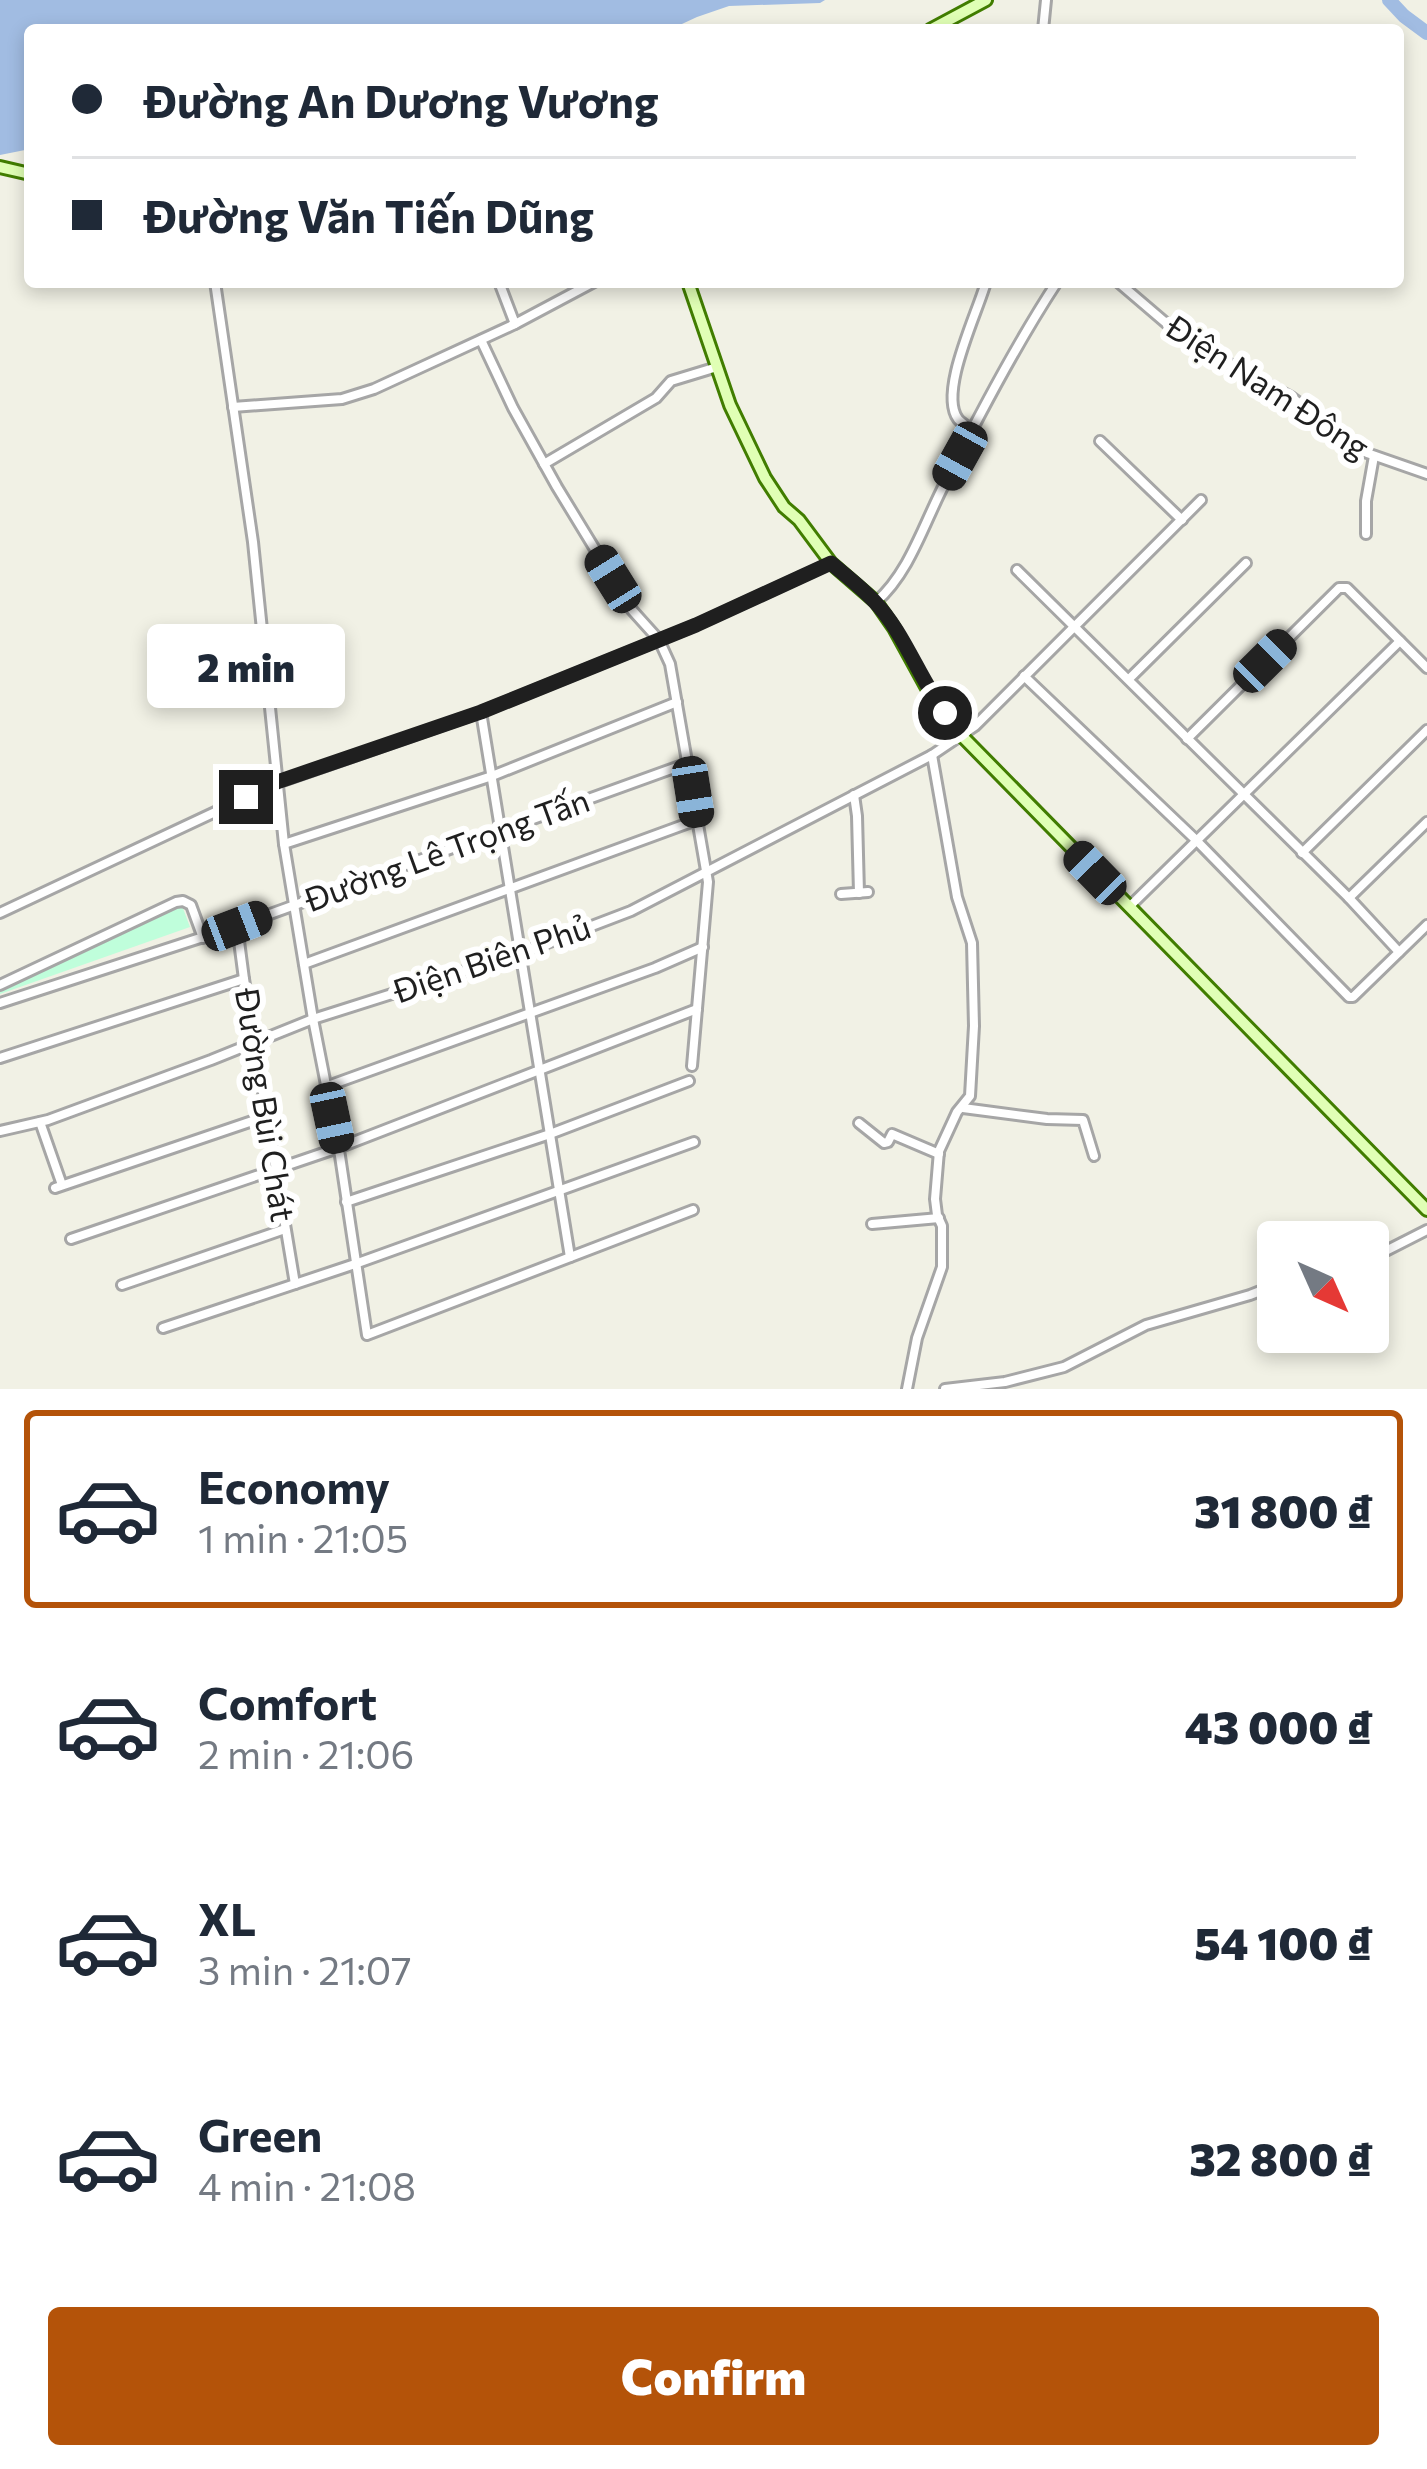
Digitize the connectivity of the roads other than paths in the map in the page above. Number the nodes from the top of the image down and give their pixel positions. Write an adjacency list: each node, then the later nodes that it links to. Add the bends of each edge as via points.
1 (986, 0): 2 (main road)
2 (941, 24)
3 (216, 288): 13 (street)
4 (501, 288): 10 (street)
5 (583, 288): 10 (street)
6 (690, 288): 12 (main road)
7 (984, 288): 14 (street, via 955,373 955,412)
8 (1053, 288): 14 (street)
9 (1125, 288): 16 (street, Điện Nam Đông, via 1186,341 1291,397)
10 (515, 324): 11 (street)
11 (482, 340): 13 (street, via 342,398); 17 (street)
12 (718, 367): 17 (street, via 668,383); 22 (main road, via 765,478)
13 (233, 407): 40 (street)
14 (973, 431): 25 (street, via 898,579)
15 (1100, 441): 20 (street)
16 (1374, 456): 18 (street, Điện Nam Đông); 21 (street)
17 (544, 464): 27 (street)
18 (1427, 474)
19 (1202, 500): 20 (street, Điện Biên Phủ)
20 (1181, 520): 26 (street, Điện Biên Phủ)
21 (1366, 535)
22 (831, 563): 25 (main road); 27 (street)
23 (1246, 563): 31 (street)
24 (1017, 570): 26 (street)
25 (876, 602): 35 (main road)
26 (1074, 626): 30 (street, Điện Biên Phủ); 31 (street)
27 (658, 640): 32 (street); 33 (street)
28 (1400, 641): 29 (street); 36 (street, via 1340,588); 42 (street)
29 (1427, 668)
30 (1024, 676): 35 (street, Điện Biên Phủ); 46 (street)
31 (1129, 680): 36 (street)
32 (678, 701): 38 (street); 39 (street)
33 (481, 712): 39 (street); 40 (street)
34 (1427, 730): 48 (street)
35 (962, 736): 37 (street, Điện Biên Phủ); 54 (main road)
36 (1187, 739): 42 (street)
37 (932, 755): 41 (street, Điện Biên Phủ); 75 (street, via 972,943 970,1096)
38 (688, 763): 43 (street); 45 (street, Đường Lê Trọng Tấn)
39 (492, 776): 45 (street); 47 (street)
40 (277, 782): 47 (street); 55 (street)
41 (854, 795): 49 (street, Điện Biên Phủ); 51 (street, via 864,892)
42 (1244, 796): 46 (street); 48 (street)
43 (697, 820): 49 (street); 50 (street)
44 (1427, 822): 52 (street)
45 (501, 832): 50 (street); 53 (street, Đường Lê Trọng Tấn)
46 (1196, 840): 54 (street); 60 (street, via 1349,997)
47 (284, 844): 53 (street)
48 (1302, 853): 52 (street)
49 (707, 871): 59 (street); 61 (street, Điện Biên Phủ, via 631,911)
50 (510, 888): 61 (street); 62 (street)
51 (841, 894)
52 (1349, 898): 60 (street)
53 (295, 905): 57 (street, Đường Lê Trọng Tấn); 62 (street)
54 (1129, 907): 89 (main road)
55 (0, 913)
56 (1427, 925): 60 (street)
57 (237, 926): 58 (street, Đường Lê Trọng Tấn); 63 (street, Đường Bùi Chát)
58 (202, 938): 64 (street, via 191,905 176,902); 65 (street, Đường Lê Trọng Tấn)
59 (703, 946): 66 (street); 67 (street)
60 (1399, 952)
61 (520, 953): 67 (street); 68 (street, Điện Biên Phủ)
62 (304, 964): 68 (street)
63 (244, 979): 69 (street, Đường Bùi Chát); 70 (street)
64 (0, 985)
65 (0, 1003)
66 (699, 1009): 71 (street); 72 (street)
67 (530, 1011): 72 (street); 74 (street)
68 (313, 1019): 69 (street, Điện Biên Phủ); 74 (street)
69 (255, 1043): 76 (street, Đường Bùi Chát); 77 (street, Điện Biên Phủ)
70 (0, 1058)
71 (692, 1066)
72 (539, 1069): 80 (street); 82 (street)
73 (689, 1081): 80 (street)
74 (325, 1088): 82 (street)
75 (962, 1108): 83 (street); 84 (street, via 1079,1118)
76 (267, 1116): 77 (street, via 58,1186); 85 (street, Đường Bùi Chát)
77 (40, 1122): 79 (street, Điện Biên Phủ)
78 (859, 1123): 83 (street, via 886,1144 892,1134)
79 (0, 1132)
80 (550, 1134): 86 (street); 87 (street)
81 (694, 1142): 86 (street)
82 (338, 1148): 85 (street); 87 (street)
83 (939, 1154): 90 (street)
84 (1094, 1156)
85 (275, 1169): 92 (street, Đường Bùi Chát); 94 (street)
86 (559, 1191): 96 (street); 97 (street)
87 (346, 1202): 97 (street)
88 (693, 1210): 96 (street)
89 (1427, 1210)
90 (939, 1218): 91 (street); 102 (street, via 942,1267)
91 (872, 1224)
92 (285, 1229): 98 (street, Đường Bùi Chát); 99 (street)
93 (1427, 1230): 95 (street)
94 (71, 1239)
95 (1389, 1250)
96 (570, 1257): 97 (street, via 367,1335)
97 (355, 1264): 98 (street)
98 (295, 1284): 101 (street)
99 (122, 1285)
100 (1257, 1292): 103 (street, via 1147,1324 1064,1367)
101 (163, 1328)
102 (907, 1389)
103 (945, 1389)

